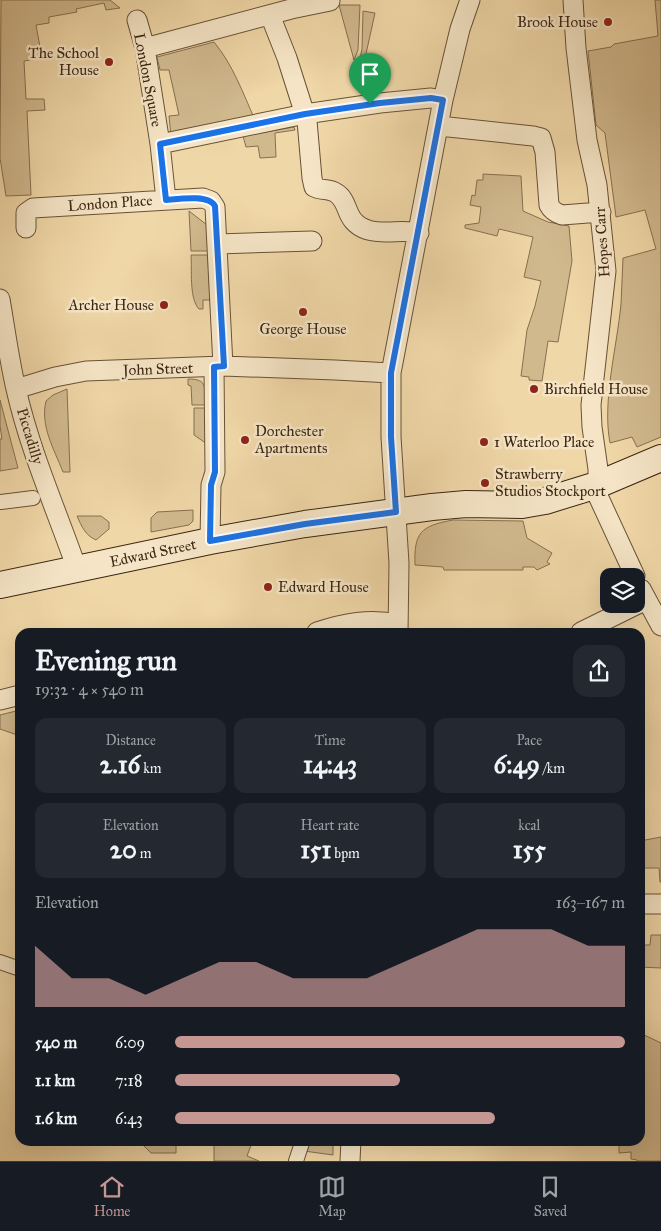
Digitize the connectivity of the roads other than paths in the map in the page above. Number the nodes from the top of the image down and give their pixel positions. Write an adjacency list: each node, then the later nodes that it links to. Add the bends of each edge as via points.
1 (470, 0): 7 (street)
2 (573, 0): 12 (street, Hopes Carr, via 587,140)
3 (330, 1): 4 (street)
4 (270, 15): 6 (street); 8 (street)
5 (137, 20): 6 (street, London Square)
6 (144, 48): 10 (street, London Square)
7 (443, 100): 8 (street, via 431,98 380,103); 9 (street)
8 (305, 114): 10 (street); 14 (street, via 314,187 336,192 351,219 364,229)
9 (439, 126): 12 (street, via 541,138 551,209 562,215); 14 (street)
10 (160, 144): 11 (street, London Square)
11 (166, 200): 13 (street, London Place, via 33,208 26,213); 16 (street, London Place, via 203,198 211,201 215,206)
12 (601, 212): 23 (street, Hopes Carr, via 606,271 591,405)
13 (26, 228)
14 (419, 233): 20 (street)
15 (312, 240): 16 (street)
16 (217, 244): 19 (street)
17 (0, 298): 18 (street, Piccadilly)
18 (2, 325): 21 (street, Piccadilly)
19 (219, 367): 20 (street, John Street); 21 (street, John Street, via 76,372); 27 (street)
20 (391, 373): 26 (street)
21 (16, 389): 29 (street, Piccadilly, via 43,480)
22 (661, 458): 23 (main road, Edward Street)
23 (598, 485): 26 (main road, Edward Street, via 522,505 466,504); 28 (street, Hopes Carr, via 598,496)
24 (33, 498): 25 (street)
25 (0, 502)
26 (396, 512): 27 (main road, Edward Street); 34 (street)
27 (210, 541): 29 (main road, Edward Street)
28 (632, 568)
29 (77, 569): 30 (main road, Edward Street)
30 (0, 584)
31 (646, 600): 32 (street, Hopes Carr); 35 (street)
32 (661, 626)
33 (330, 628): 34 (street, via 356,622 388,621)
34 (398, 628)
35 (589, 628)
36 (15, 696): 37 (street)
37 (0, 700)
38 (645, 904): 39 (street)
39 (661, 904)
40 (0, 962): 41 (street)
41 (15, 967)
42 (301, 1146): 44 (street)
43 (350, 1146): 45 (street)
44 (296, 1161)
45 (350, 1161)

